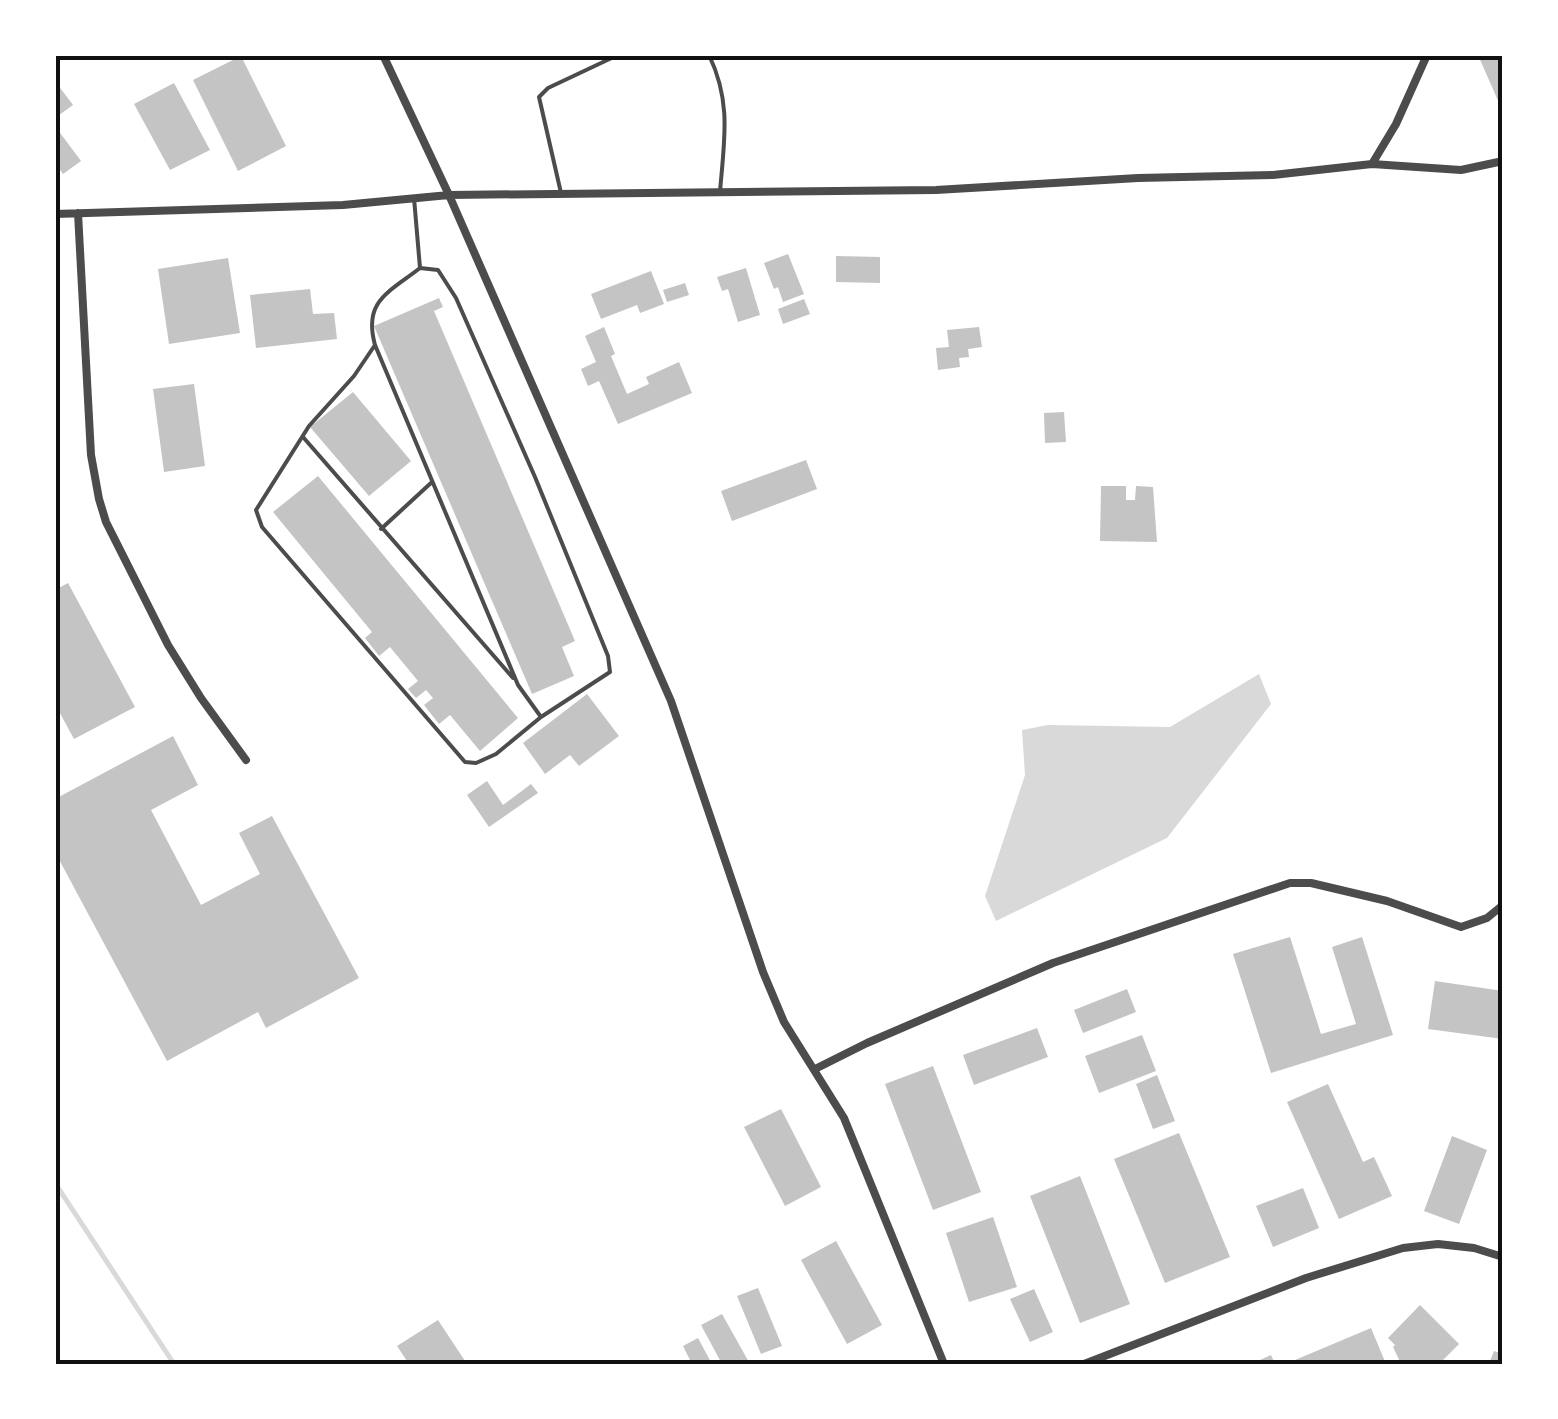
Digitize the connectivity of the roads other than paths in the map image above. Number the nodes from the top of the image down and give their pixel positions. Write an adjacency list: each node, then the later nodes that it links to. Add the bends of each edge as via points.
1 (383, 55): 9 (street)
2 (618, 55): 8 (lane, via 540,97)
3 (710, 55): 7 (lane, via 726,108)
4 (1426, 55): 6 (street)
5 (1503, 161): 6 (street, via 1461,170)
6 (1372, 164): 7 (street, via 1274,175 972,188)
7 (720, 192): 8 (street)
8 (560, 193): 9 (street)
9 (449, 195): 10 (street); 22 (street, via 671,701 763,972 784,1022)
10 (414, 198): 11 (street); 13 (lane)
11 (78, 213): 12 (street); 20 (street, via 90,455 99,499 168,646)
12 (55, 214)
13 (420, 268): 14 (lane, via 375,304 369,324); 19 (lane, via 438,270 456,298 612,666)
14 (375, 345): 15 (lane); 16 (lane)
15 (303, 437): 17 (lane); 19 (lane, via 256,510 262,527 465,762 496,754)
16 (432, 482): 17 (lane); 18 (lane)
17 (381, 529): 18 (lane)
18 (518, 685): 19 (lane)
19 (541, 717)
20 (246, 760)
21 (1503, 905): 22 (street, via 1461,926 1387,900 1290,883 1053,963)
22 (815, 1069): 24 (street, via 844,1118)
23 (1503, 1258): 25 (street, via 1438,1244 1403,1248)
24 (944, 1364)
25 (1084, 1364)

